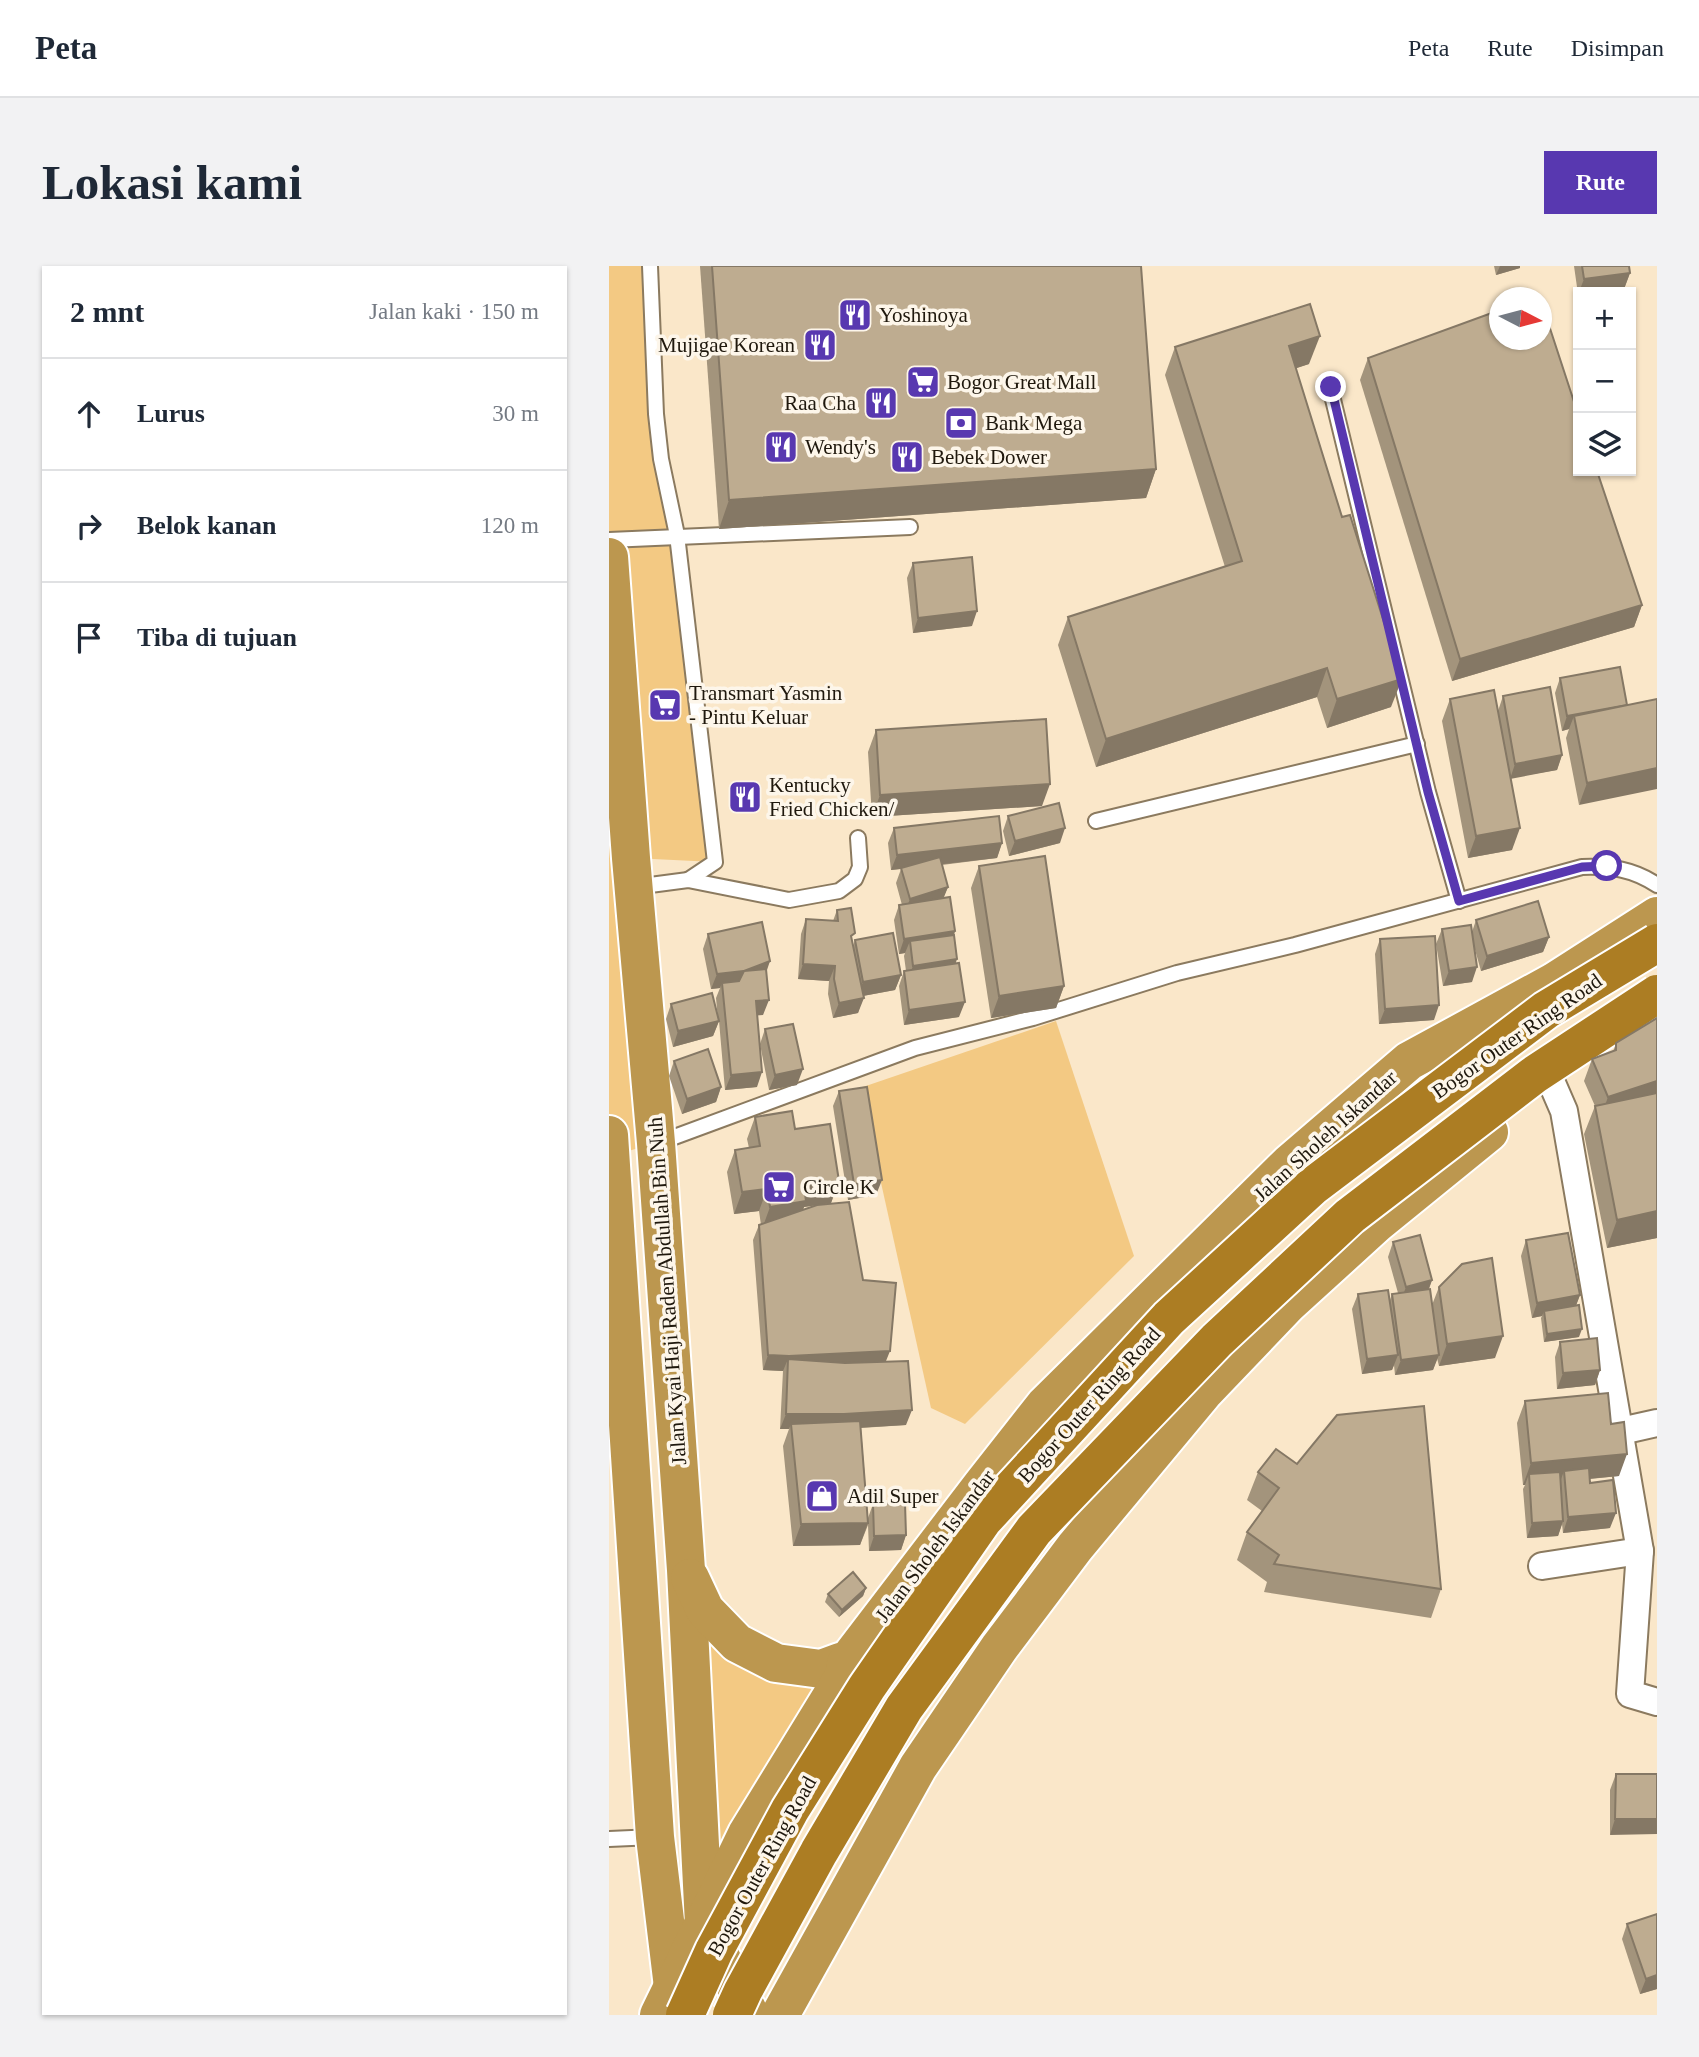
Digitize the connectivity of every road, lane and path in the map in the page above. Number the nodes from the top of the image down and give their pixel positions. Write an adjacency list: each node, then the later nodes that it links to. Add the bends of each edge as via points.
1 (650, 266): 4 (lane, via 656,414)
2 (1331, 387): 7 (lane)
3 (910, 527): 4 (lane)
4 (677, 536): 5 (lane); 10 (lane, via 715,862)
5 (609, 540)
6 (609, 557): 12 (highway, Jalan Kyai Haji Raden Abdullah Bin Nuh)
7 (1417, 744): 8 (lane); 13 (lane)
8 (1095, 821)
9 (858, 838): 10 (lane, via 860,867 855,879 839,891 789,900)
10 (688, 880): 12 (lane)
11 (1657, 885): 13 (lane, via 1622,869 1582,867)
12 (634, 887): 20 (highway, Jalan Kyai Haji Raden Abdullah Bin Nuh)
13 (1459, 901): 20 (lane, via 1177,973 1033,1018 915,1048)
14 (1657, 916): 27 (highway, Jalan Sholeh Iskandar, via 1554,982 1409,1061 1289,1164 1045,1405)
15 (1657, 943): 32 (highway, Bogor Outer Ring Road, bridge, via 1546,1010 1313,1186 1168,1318 983,1520 867,1686)
16 (1657, 994): 33 (highway, Bogor Outer Ring Road, bridge, via 1534,1075 1350,1216 1217,1340 1034,1530 904,1708 819,1852)
17 (1657, 1014): 18 (highway)
18 (1551, 1081): 22 (street, via 1564,1111); 35 (highway, via 1377,1223 1289,1304 1203,1393 1075,1547 918,1767)
19 (609, 1135): 29 (highway, via 626,1444)
20 (656, 1143): 26 (highway, Jalan Kyai Haji Raden Abdullah Bin Nuh)
21 (1657, 1423): 22 (street)
22 (1621, 1431): 23 (street)
23 (1645, 1501): 24 (street)
24 (1640, 1551): 25 (street); 28 (street, via 1630,1694)
25 (1542, 1566)
26 (687, 1570): 27 (highway, via 705,1610 737,1643 776,1663 821,1669); 31 (highway, Jalan Kyai Haji Raden Abdullah Bin Nuh)
27 (846, 1663): 31 (highway, Jalan Sholeh Iskandar, via 844,1676 747,1834)
28 (1657, 1702)
29 (656, 1837): 30 (lane); 32 (highway)
30 (609, 1839)
31 (703, 1924): 32 (highway, Jalan Sholeh Iskandar); 34 (highway, Jalan Kyai Haji Raden Abdullah Bin Nuh)
32 (677, 2008)
33 (732, 2015)
34 (750, 2015)
35 (780, 2015)

